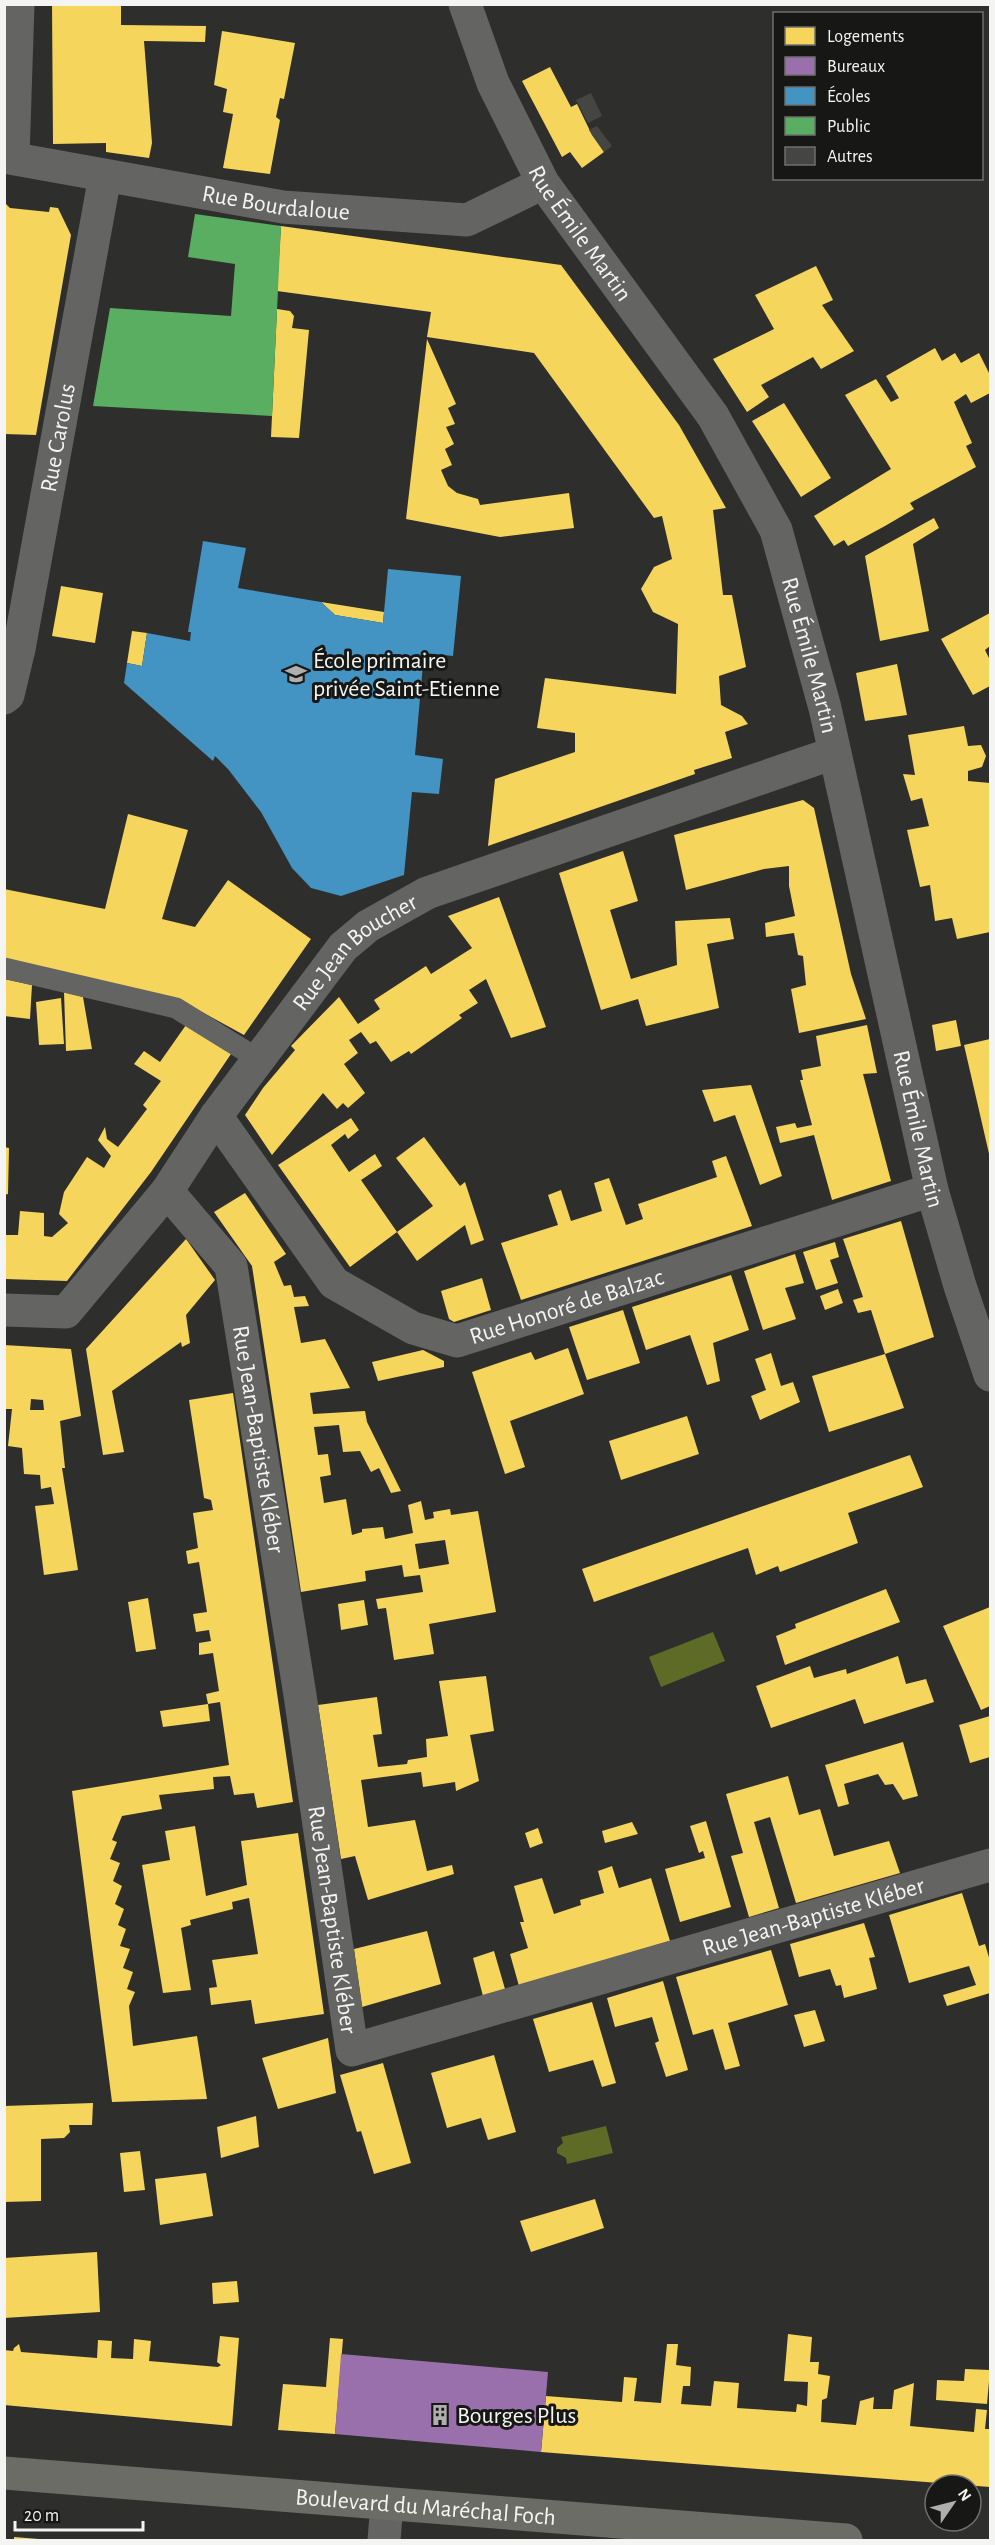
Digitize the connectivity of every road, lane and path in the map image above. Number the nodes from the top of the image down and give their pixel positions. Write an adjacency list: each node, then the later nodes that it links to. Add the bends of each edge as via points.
1 (18, 4): 3 (street)
2 (465, 4): 5 (street, Rue Émile Martin, via 493,83)
3 (9, 158): 4 (street, Rue Bourdaloue)
4 (105, 176): 5 (street, Rue Bourdaloue, via 283,207 467,220); 6 (street, Rue Carolus, via 21,638 8,695)
5 (543, 183): 7 (street, Rue Émile Martin, via 713,416 776,530)
6 (4, 698)
7 (834, 753): 9 (street, Rue Jean Boucher, via 427,893 368,926 343,947); 11 (street, Rue Émile Martin)
8 (4, 968): 9 (lane, via 176,1008)
9 (260, 1060): 10 (street, Rue Jean Boucher)
10 (216, 1116): 11 (street, Rue Honoré de Balzac, via 334,1283 413,1328 457,1341); 12 (street, Rue Jean Boucher)
11 (932, 1190): 14 (street, Rue Émile Martin)
12 (167, 1191): 13 (street, Rue Jean Boucher, via 66,1312); 15 (street, Rue Jean-Baptiste Kléber, via 231,1266 352,2050)
13 (4, 1310)
14 (990, 1375)
15 (990, 1865)
16 (4, 2473): 17 (main road, Boulevard du Maréchal Foch)
17 (387, 2504): 18 (street); 19 (main road, Boulevard du Maréchal Foch)
18 (384, 2541)
19 (846, 2541)

